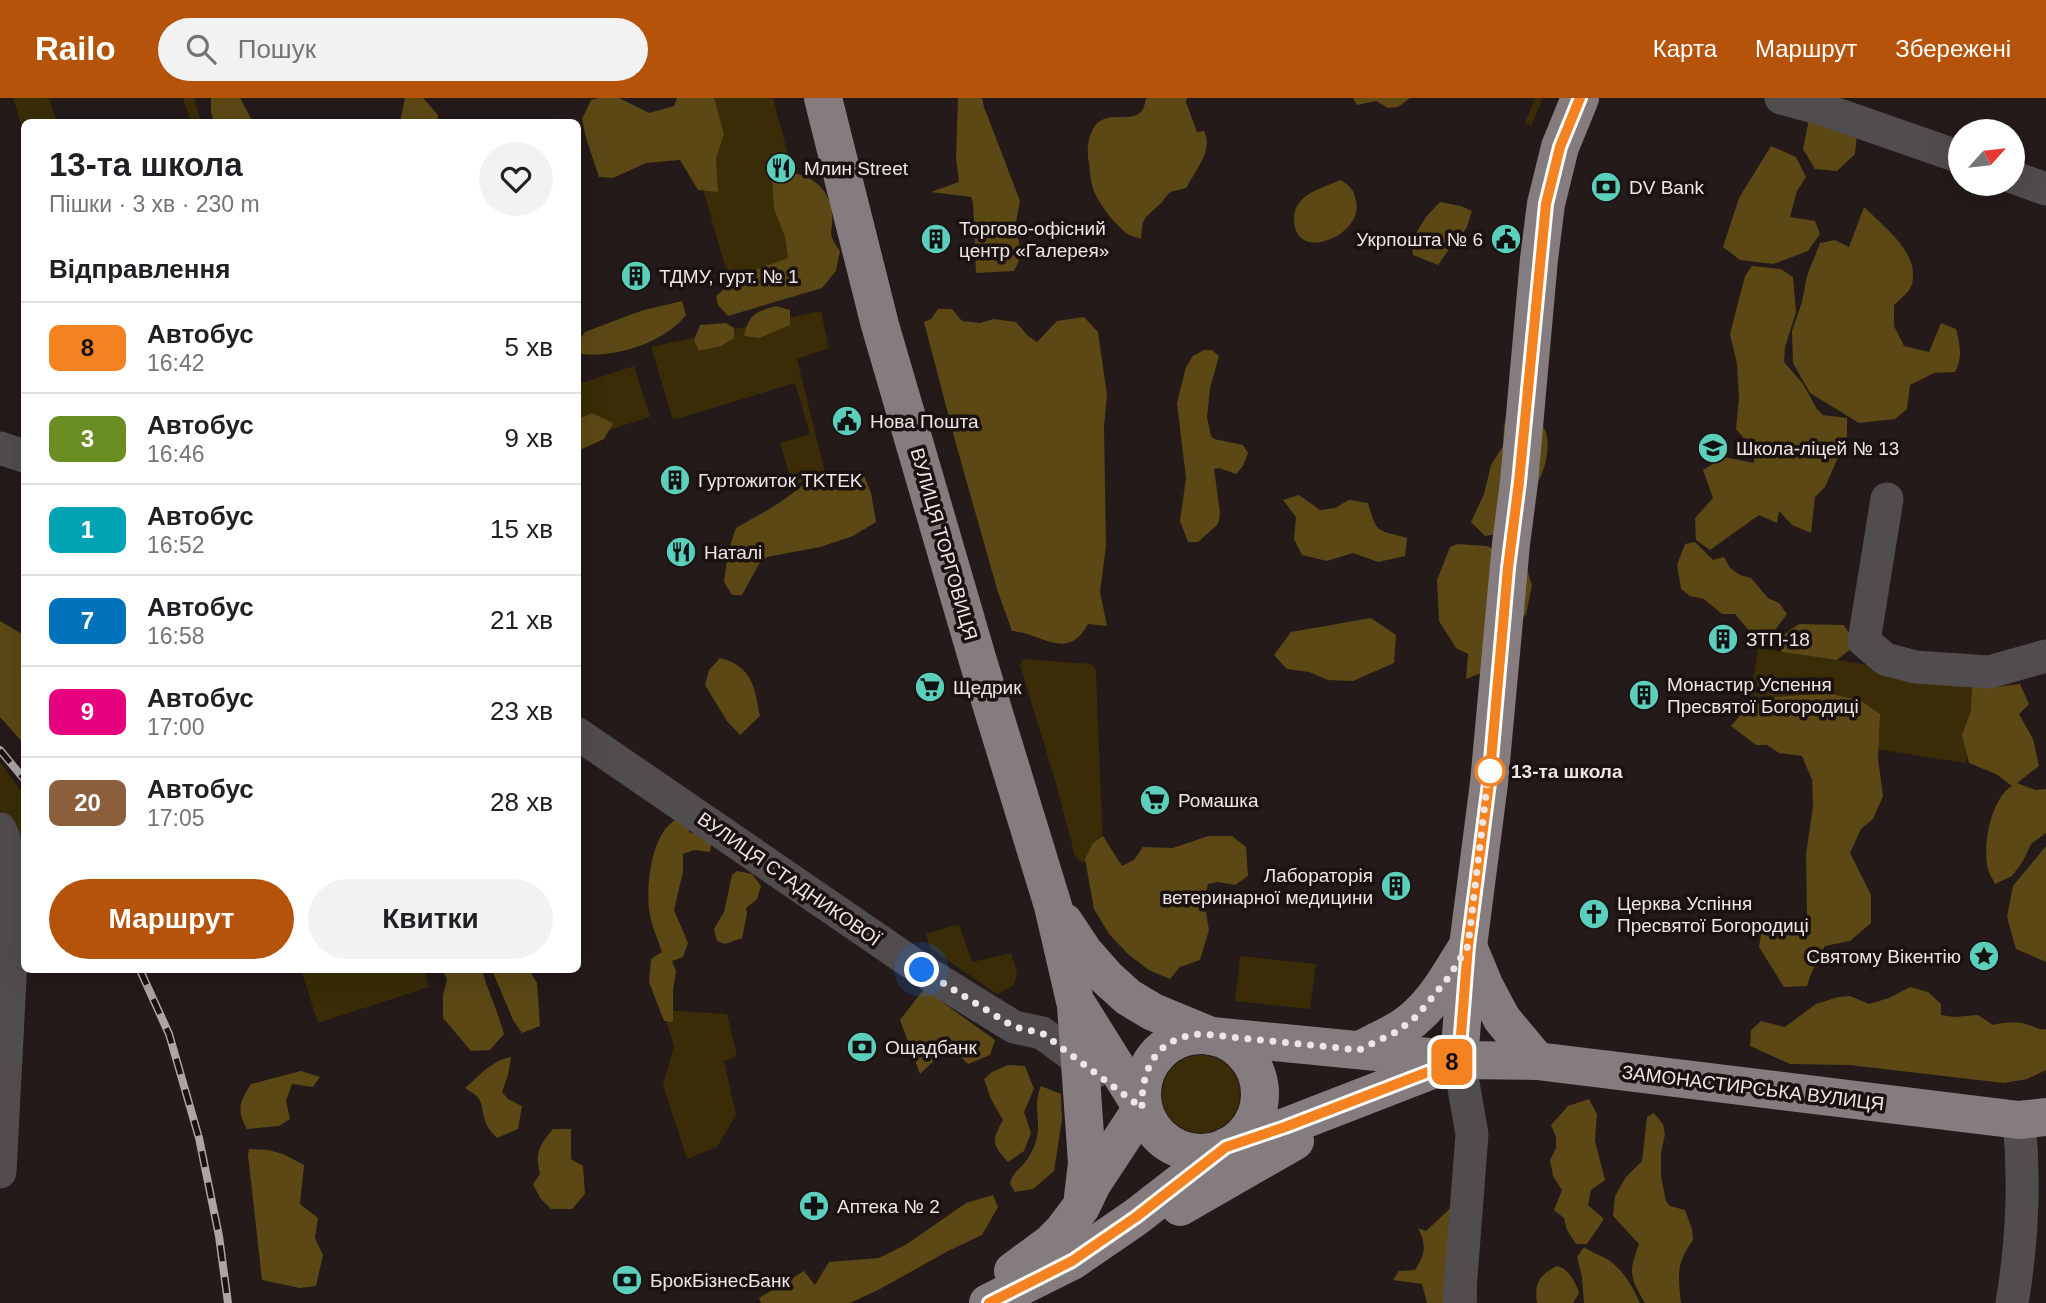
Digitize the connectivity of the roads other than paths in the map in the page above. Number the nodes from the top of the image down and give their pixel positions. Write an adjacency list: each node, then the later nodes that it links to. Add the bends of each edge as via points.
1 (823, 98): 13 (main road, ВУЛИЦЯ ТОРГОВИЦЯ, via 880,326)
2 (1580, 98): 14 (main road, via 1560,147 1546,204 1489,783)
3 (1781, 98): 4 (street)
4 (1948, 153)
5 (2025, 182): 6 (street)
6 (2046, 189)
7 (0, 448): 8 (street)
8 (21, 455)
9 (1887, 499): 10 (street, via 1864,642 1885,659 1915,667 1989,672)
10 (2046, 656)
11 (581, 736): 20 (street, ВУЛИЦЯ СТАДНИКОВОЇ, via 922,970 1014,1027 1042,1033)
12 (0, 829): 25 (street, via 13,922)
13 (1053, 906): 15 (main road, ВУЛИЦЯ ТОРГОВИЦЯ); 16 (main road, ВУЛИЦЯ ТОРГОВИЦЯ, via 1084,952 1128,997)
14 (1468, 946): 17 (main road, via 1417,1016); 18 (main road); 19 (main road, via 1502,1019)
15 (1075, 1001): 20 (main road); 22 (main road, ВУЛИЦЯ ТОРГОВИЦЯ)
16 (1211, 1036): 17 (main road); 22 (main road, via 1184,1037 1160,1051 1145,1074); 24 (main road, via 1244,1053 1259,1086 1253,1122)
17 (1359, 1050): 18 (main road)
18 (1459, 1060): 19 (main road, ЗАМОНАСТИРСЬКА ВУЛИЦЯ); 21 (main road); 30 (street, via 1472,1134)
19 (1537, 1060): 23 (main road, ЗАМОНАСТИРСЬКА ВУЛИЦЯ)
20 (1080, 1061): 22 (street); 26 (main road, via 1087,1163)
21 (1360, 1097): 24 (main road); 27 (main road, via 1231,1179)
22 (1142, 1108): 24 (main road, via 1158,1135 1181,1150 1199,1153); 26 (main road)
23 (2033, 1119): 31 (street, via 2023,1155)
24 (1226, 1147): 27 (main road)
25 (0, 1172)
26 (1081, 1207): 28 (main road, via 1051,1243)
27 (1072, 1261): 29 (main road)
28 (969, 1303)
29 (988, 1303)
30 (1459, 1303)
31 (2012, 1303)

